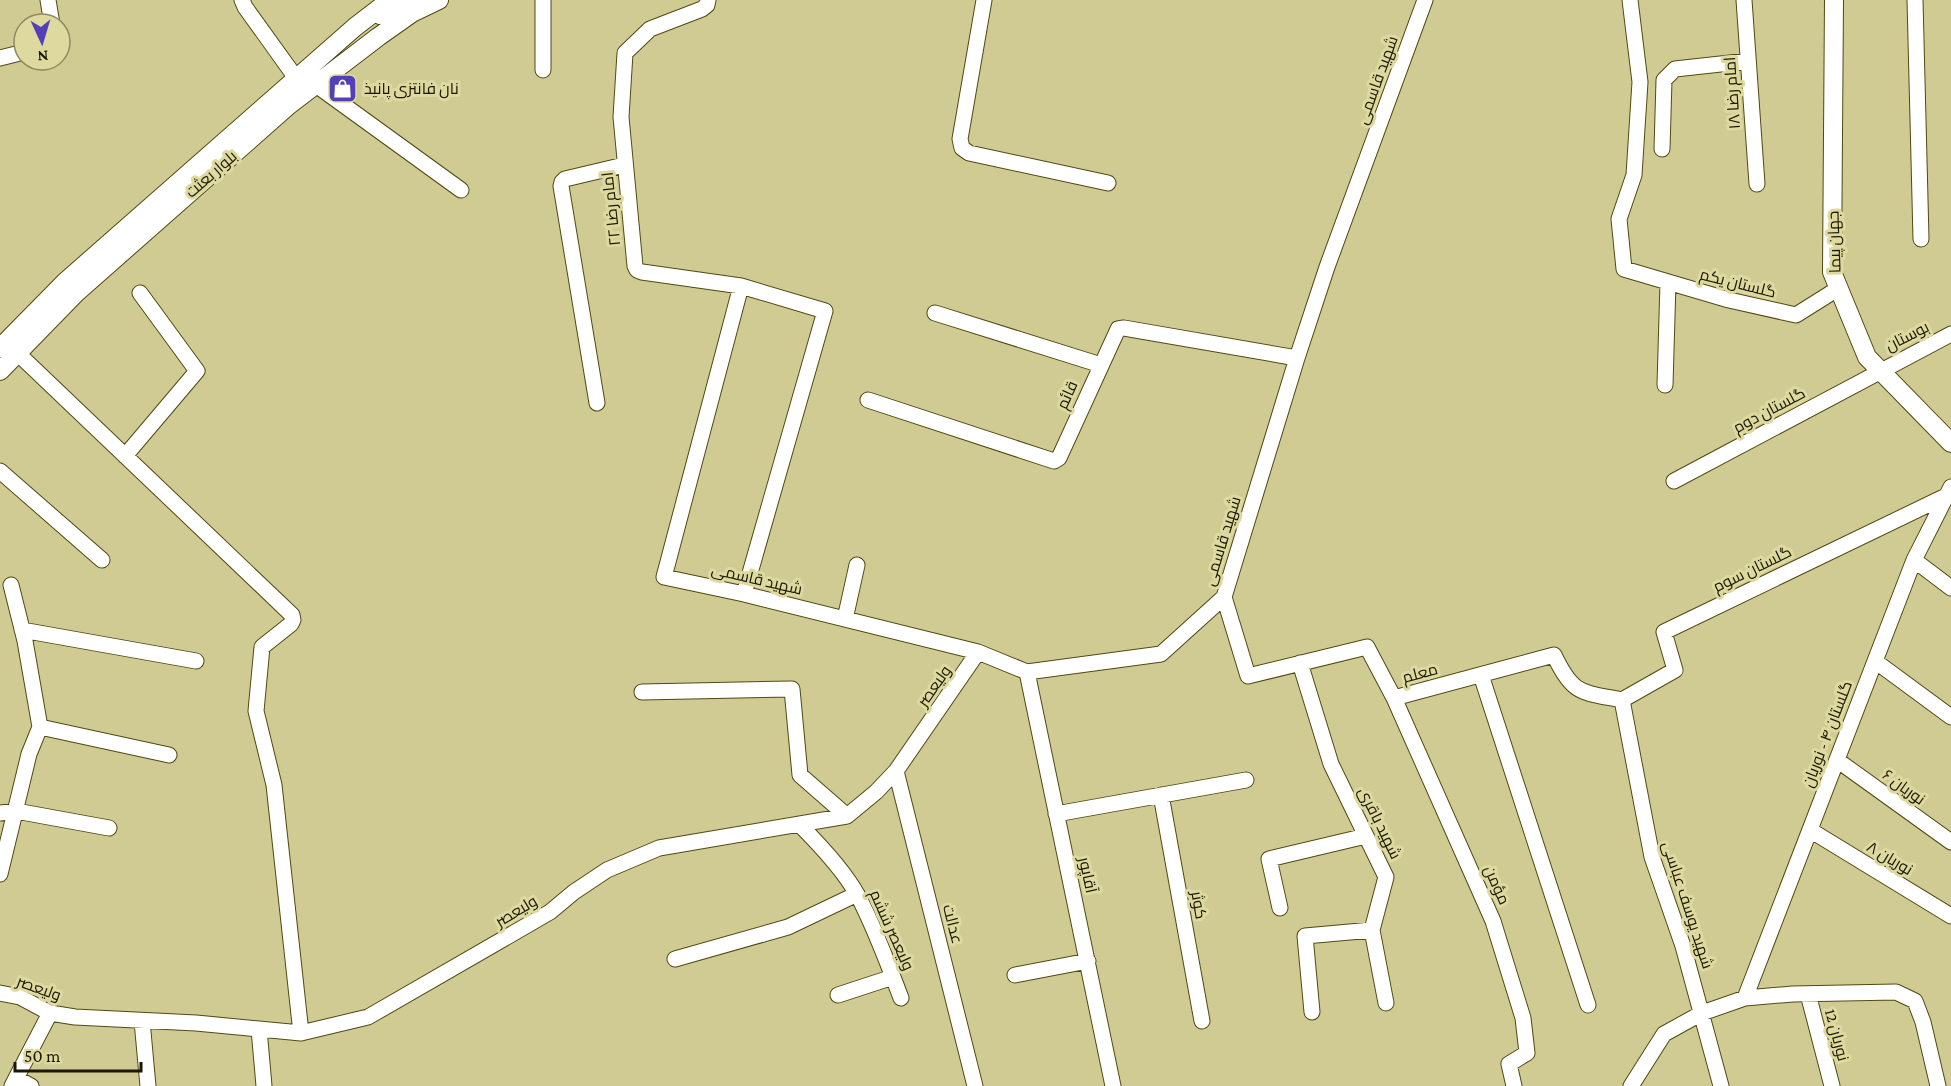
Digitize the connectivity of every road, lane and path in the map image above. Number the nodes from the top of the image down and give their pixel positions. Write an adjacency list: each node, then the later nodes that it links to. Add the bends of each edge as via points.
1 (242, 0): 16 (street)
2 (390, 0): 13 (street, بلوار بعثت)
3 (411, 0): 13 (street)
4 (439, 0): 17 (street, بلوار بعثت, via 404,19)
5 (543, 0): 15 (street)
6 (708, 0): 19 (street, امام رضا ۲۲, via 702,9 650,29 625,53 621,117)
7 (984, 0): 20 (street, via 960,139 962,148 969,153)
8 (1425, 0): 31 (street, شهید قاسمی)
9 (1630, 0): 24 (street, گلستان یکم, via 1640,82 1634,175 1619,219 1624,269)
10 (1744, 0): 14 (street, امام رضا ۱۸)
11 (1834, 0): 26 (street, جهان پیما, via 1832,272)
12 (1915, 0): 23 (street)
13 (355, 27): 16 (street, بلوار بعثت)
14 (1748, 61): 18 (street, via 1675,69 1664,80); 21 (street, امام رضا ۱۸)
15 (543, 70)
16 (296, 78): 30 (street, بلوار بعثت, via 65,282)
17 (316, 85): 22 (street); 30 (street, بلوار بعثت)
18 (1662, 149)
19 (624, 165): 25 (street, امام رضا ۲۲, via 637,270); 37 (street, via 565,179 561,186)
20 (1108, 183)
21 (1757, 184)
22 (461, 190)
23 (1921, 239)
24 (1668, 282): 26 (street, گلستان یکم, via 1796,315); 35 (street)
25 (741, 286): 48 (street, امام رضا ۲۲, via 825,311); 48 (street, شهید قاسمی, via 664,577)
26 (1839, 288): 33 (street, جهان پیما, via 1867,357)
27 (140, 293): 39 (street, via 197,371)
28 (935, 313): 32 (street)
29 (1951, 333): 33 (street, بوستان)
30 (8, 348): 34 (street, بلوار بعثت); 39 (street)
31 (1297, 358): 32 (street, قائم, via 1124,328 1118,329); 49 (street, شهید قاسمی)
32 (1101, 365): 36 (street, قائم, via 1059,458 1054,461)
33 (1880, 370): 38 (street, جهان پیما); 41 (street, گلستان دوم)
34 (0, 371)
35 (1665, 385)
36 (868, 400)
37 (597, 403)
38 (1951, 443)
39 (125, 456): 98 (street, via 292,615 291,624 262,647 256,711 274,785)
40 (0, 471): 43 (street)
41 (1674, 481)
42 (1949, 491): 44 (street, گلستان ۴ - نوریان); 60 (street, گلستان سوم, via 1664,632 1675,670)
43 (102, 560)
44 (1914, 560): 47 (street); 54 (street, گلستان ۴ - نوریان)
45 (857, 565): 50 (street)
46 (11, 585): 51 (street)
47 (1951, 588)
48 (744, 594): 50 (street, شهید قاسمی)
49 (1224, 597): 55 (street, معلم, via 1248,676); 56 (street, شهید قاسمی, via 1161,654)
50 (845, 619): 52 (street, شهید قاسمی)
51 (22, 630): 53 (street); 62 (street)
52 (978, 652): 56 (street, شهید قاسمی); 65 (street, ولیعصر)
53 (196, 661)
54 (1875, 661): 61 (street); 64 (street, گلستان ۴ - نوریان)
55 (1300, 663): 59 (street, معلم, via 1367,647); 74 (street, شهید باقری, via 1330,764)
56 (1028, 672): 69 (street, آقاپور)
57 (1481, 675): 59 (street, معلم); 60 (street, معلم, via 1554,655 1564,675 1581,692); 91 (street)
58 (642, 692): 70 (street, via 792,689 800,775)
59 (1394, 698): 105 (street, مؤمن, via 1493,921 1520,1007 1527,1053 1509,1064)
60 (1622, 700): 94 (street, شهید یوسف عباسی, via 1652,857)
61 (1951, 717)
62 (40, 727): 63 (street); 68 (street)
63 (169, 755)
64 (1837, 760): 73 (street, گلستان ۴ - نوریان); 75 (street, نوریان ۶)
65 (896, 771): 70 (street, ولیعصر); 103 (street, عدالت)
66 (1246, 780): 67 (street)
67 (1161, 795): 69 (street); 96 (street, کوثر)
68 (8, 812): 72 (street); 76 (street)
69 (1056, 814): 82 (street, آقاپور)
70 (847, 816): 71 (street, ولیعصر)
71 (800, 824): 77 (street, ولیعصر ششم); 98 (street, ولیعصر, via 659,848 607,870 550,912 368,1017)
72 (109, 828)
73 (1810, 830): 79 (street, نوریان ۸); 89 (street, گلستان ۴ - نوریان)
74 (1366, 836): 78 (street, via 1269,859); 80 (street, شهید باقری, via 1386,877)
75 (1951, 842)
76 (0, 874)
77 (857, 894): 81 (street, via 788,927); 84 (street, ولیعصر ششم)
78 (1280, 908)
79 (1951, 916)
80 (1372, 930): 90 (street, شهید باقری); 92 (street, via 1305,936)
81 (675, 959)
82 (1088, 961): 83 (street); 104 (street, آقاپور)
83 (1015, 975)
84 (893, 977): 87 (street); 88 (street, ولیعصر ششم)
85 (0, 993): 93 (street, ولیعصر)
86 (1808, 994): 89 (street); 108 (street, نوریان 12); 109 (street, via 1896,992 1915,1001)
87 (838, 995)
88 (901, 998)
89 (1745, 998): 94 (street)
90 (1386, 1003)
91 (1588, 1005)
92 (1312, 1012)
93 (50, 1013): 95 (street, ولیعصر); 99 (street)
94 (1702, 1013): 106 (street, via 1664,1034); 107 (street, شهید یوسف عباسی)
95 (142, 1021): 97 (street, ولیعصر); 101 (street)
96 (1202, 1021)
97 (260, 1029): 98 (street, ولیعصر); 102 (street)
98 (301, 1034)
99 (14, 1082): 100 (street)
100 (32, 1086)
101 (148, 1086)
102 (264, 1086)
103 (975, 1086)
104 (1113, 1086)
105 (1514, 1086)
106 (1631, 1086)
107 (1721, 1086)
108 (1832, 1086)
109 (1938, 1086)

